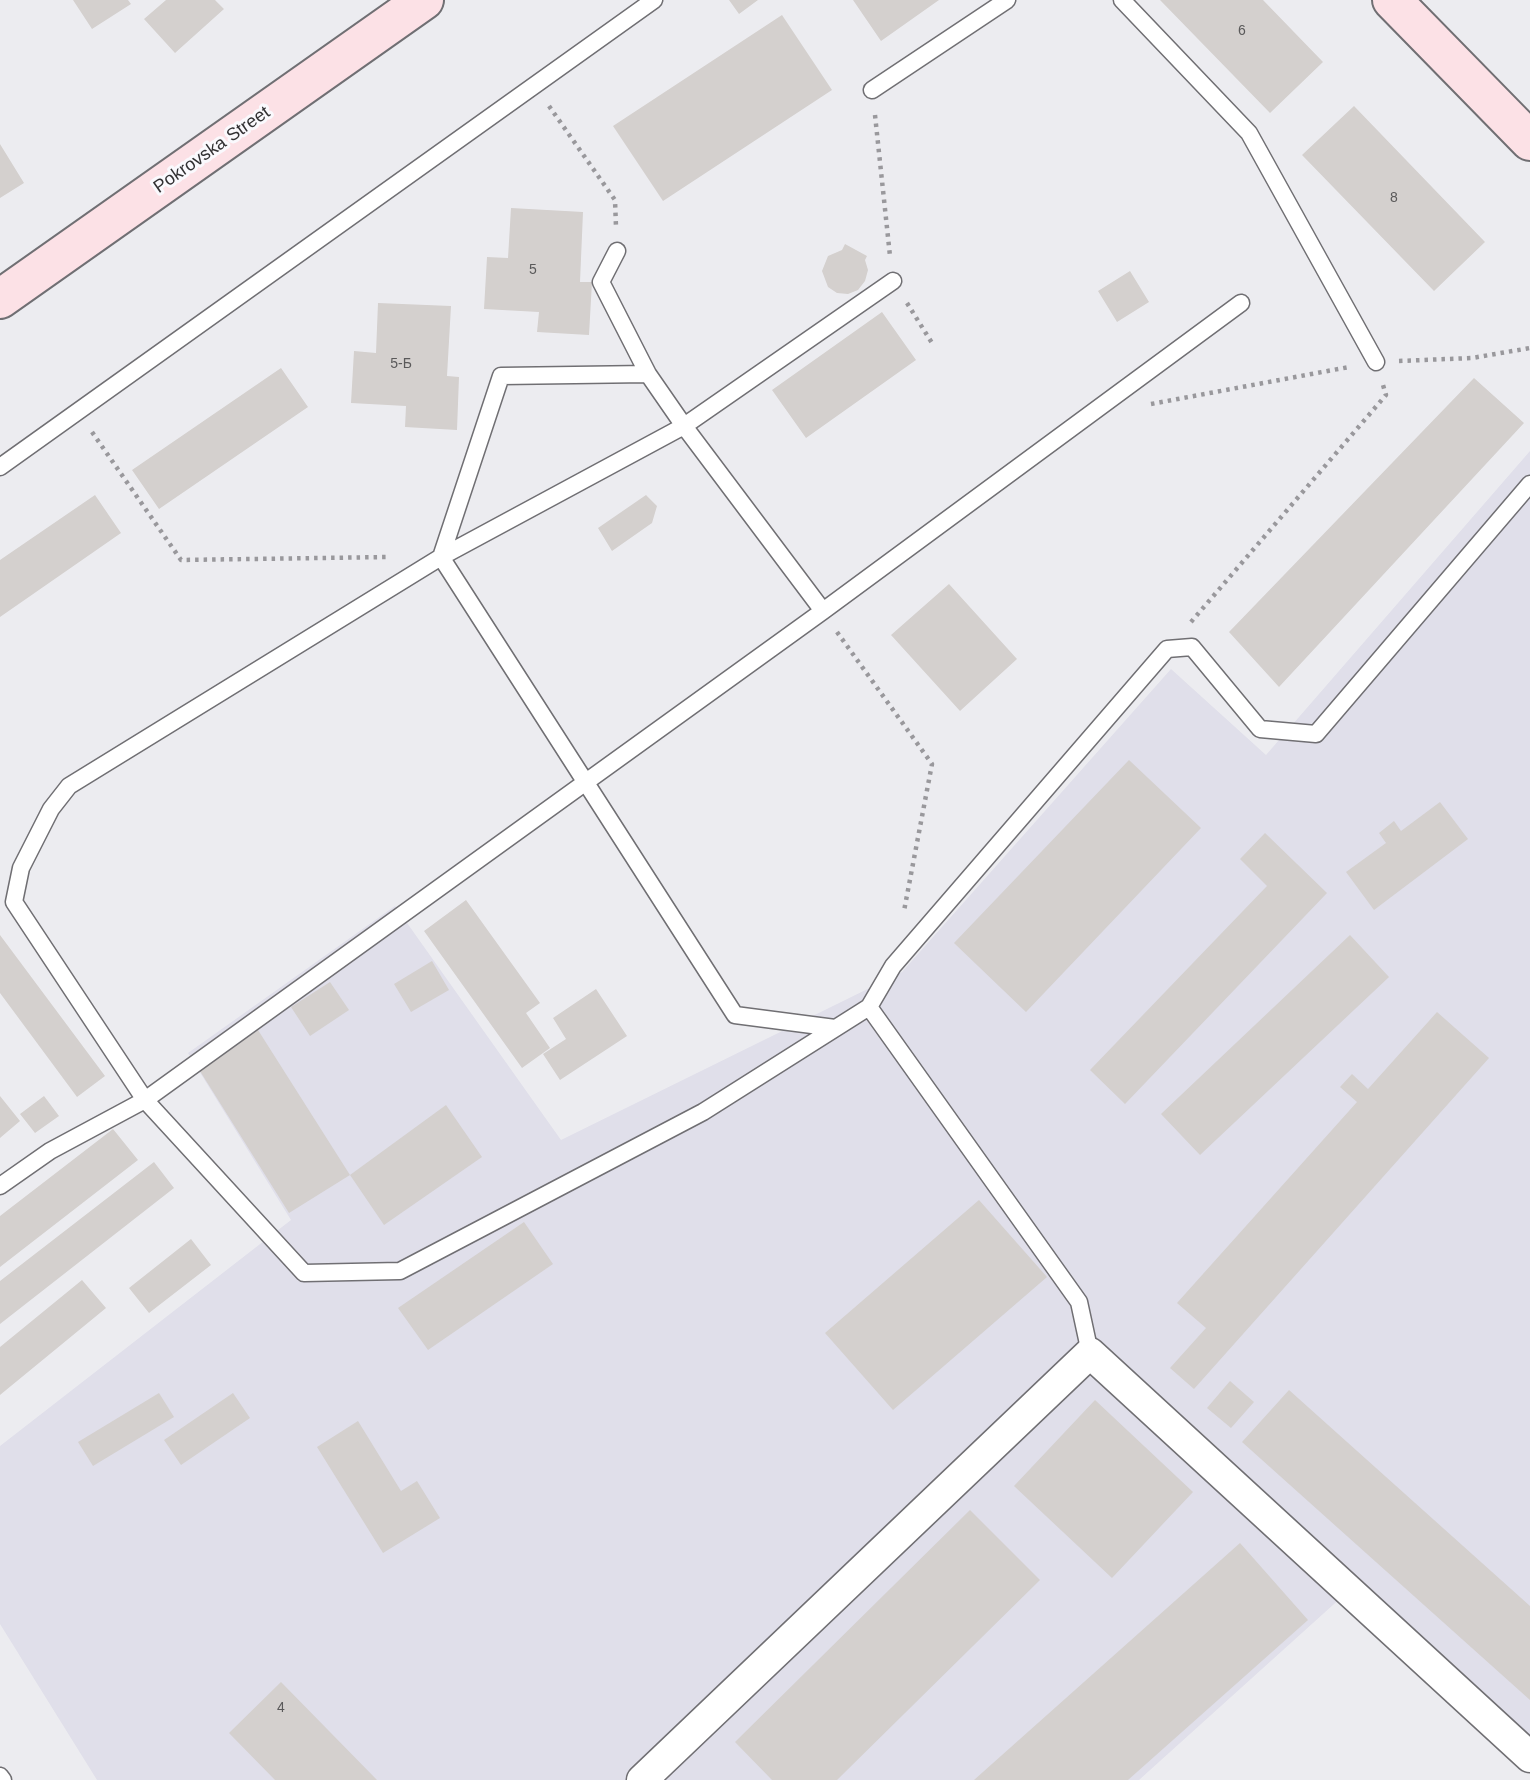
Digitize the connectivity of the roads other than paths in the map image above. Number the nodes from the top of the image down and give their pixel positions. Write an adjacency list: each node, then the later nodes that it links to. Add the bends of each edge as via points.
1 (424, 0): 10 (street, Pokrovska Street)
2 (654, 0): 15 (lane)
3 (1007, 0): 6 (lane)
4 (1122, 0): 12 (lane, via 1249,133)
5 (1392, 0): 7 (street)
6 (872, 90)
7 (1530, 141)
8 (617, 251): 13 (lane, via 601,282)
9 (893, 281): 14 (lane)
10 (0, 299)
11 (1241, 303): 18 (lane)
12 (1376, 362)
13 (648, 374): 14 (lane); 17 (lane, via 501,376)
14 (684, 426): 17 (lane); 18 (lane)
15 (0, 467)
16 (1530, 484): 20 (lane, via 1316,734 1260,729 1192,647 1167,649 893,966)
17 (441, 557): 19 (lane); 22 (lane, via 69,786 51,809 21,868 14,902)
18 (822, 611): 19 (lane)
19 (585, 781): 21 (lane, via 736,1015); 22 (lane)
20 (869, 1007): 21 (lane); 24 (lane, via 1079,1302)
21 (835, 1028): 22 (lane, via 702,1112 400,1271 304,1273)
22 (145, 1100): 23 (lane, via 50,1151)
23 (0, 1186)
24 (1090, 1353): 25 (street); 26 (street)
25 (1530, 1758)
26 (642, 1780)

